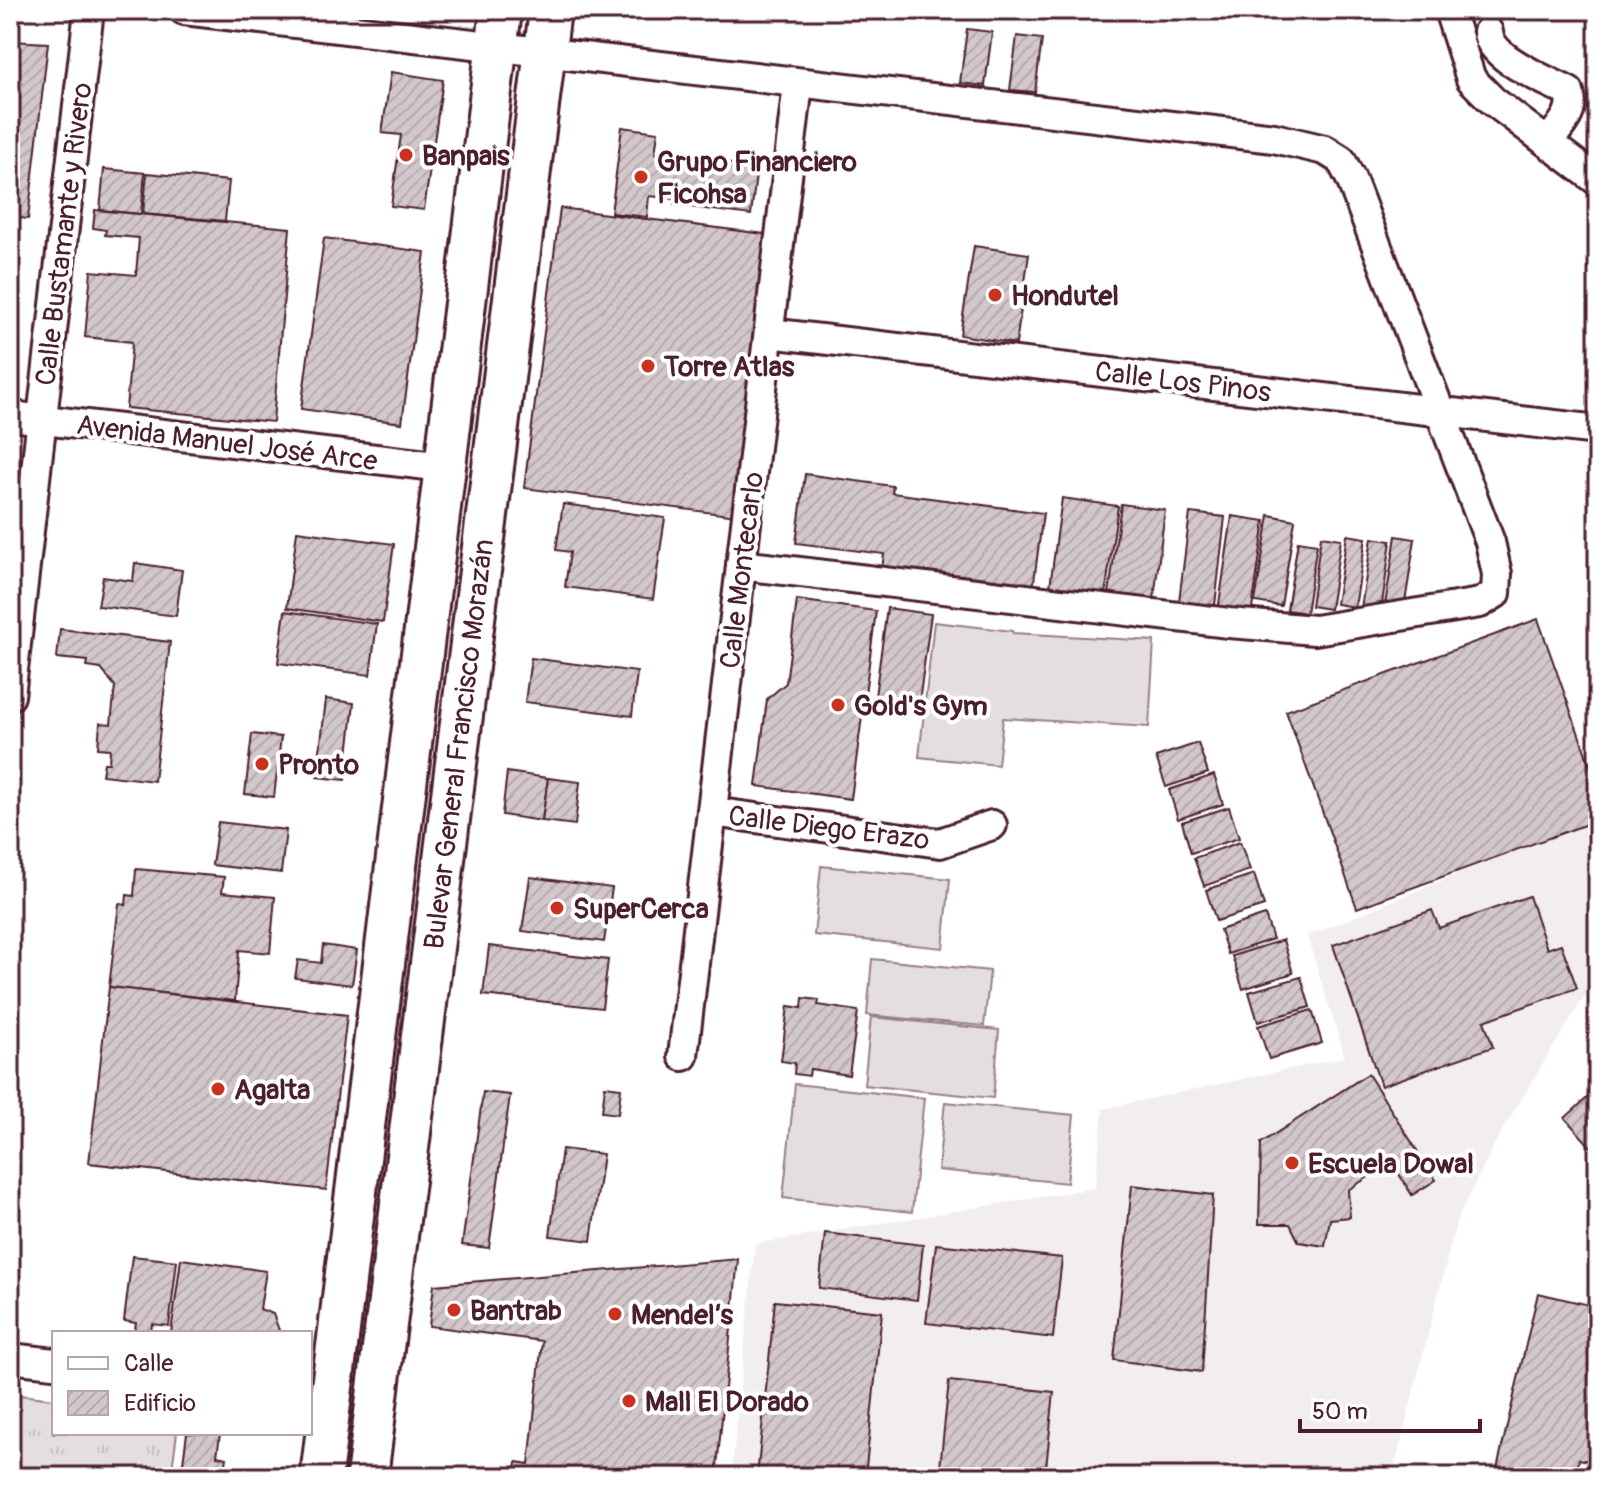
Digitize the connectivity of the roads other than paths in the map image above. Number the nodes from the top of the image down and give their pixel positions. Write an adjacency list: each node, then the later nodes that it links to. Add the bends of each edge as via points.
1 (89, 10): 14 (street, Calle Bustamante y Rivero)
2 (184, 10): 5 (street)
3 (550, 10): 7 (main road, Bulevar General Francisco Morazán)
4 (1449, 10): 9 (street, via 1471,79)
5 (498, 28): 7 (street); 16 (main road, Bulevar General Francisco Morazán)
6 (1488, 32): 9 (street, via 1499,54 1569,92 1571,111)
7 (544, 53): 8 (street); 25 (main road, Bulevar General Francisco Morazán)
8 (798, 84): 11 (street, Calle Montecarlo); 12 (street, via 1274,138 1325,150 1341,160 1351,179)
9 (1548, 142): 10 (street)
10 (1598, 181)
11 (769, 333): 12 (street, Calle Los Pinos); 17 (street, Calle Montecarlo)
12 (1441, 410): 15 (street, Calle Los Pinos); 17 (street, via 1497,574 1496,593 1480,603 1315,630)
13 (10, 416): 14 (street, Avenida Manuel José Arce)
14 (42, 420): 16 (street, Avenida Manuel José Arce); 18 (street, Calle Bustamante y Rivero)
15 (1598, 430)
16 (444, 467): 24 (main road, Bulevar General Francisco Morazán)
17 (741, 565): 19 (street, Calle Montecarlo)
18 (10, 696)
19 (712, 812): 20 (street, Calle Diego Erazo, via 940,843); 21 (street, Calle Montecarlo)
20 (992, 825)
21 (683, 1056)
22 (10, 1358): 23 (street)
23 (52, 1363)
24 (320, 1394): 25 (street); 26 (main road, Bulevar General Francisco Morazán)
25 (376, 1401): 27 (main road, Bulevar General Francisco Morazán)
26 (321, 1477)
27 (367, 1477)

